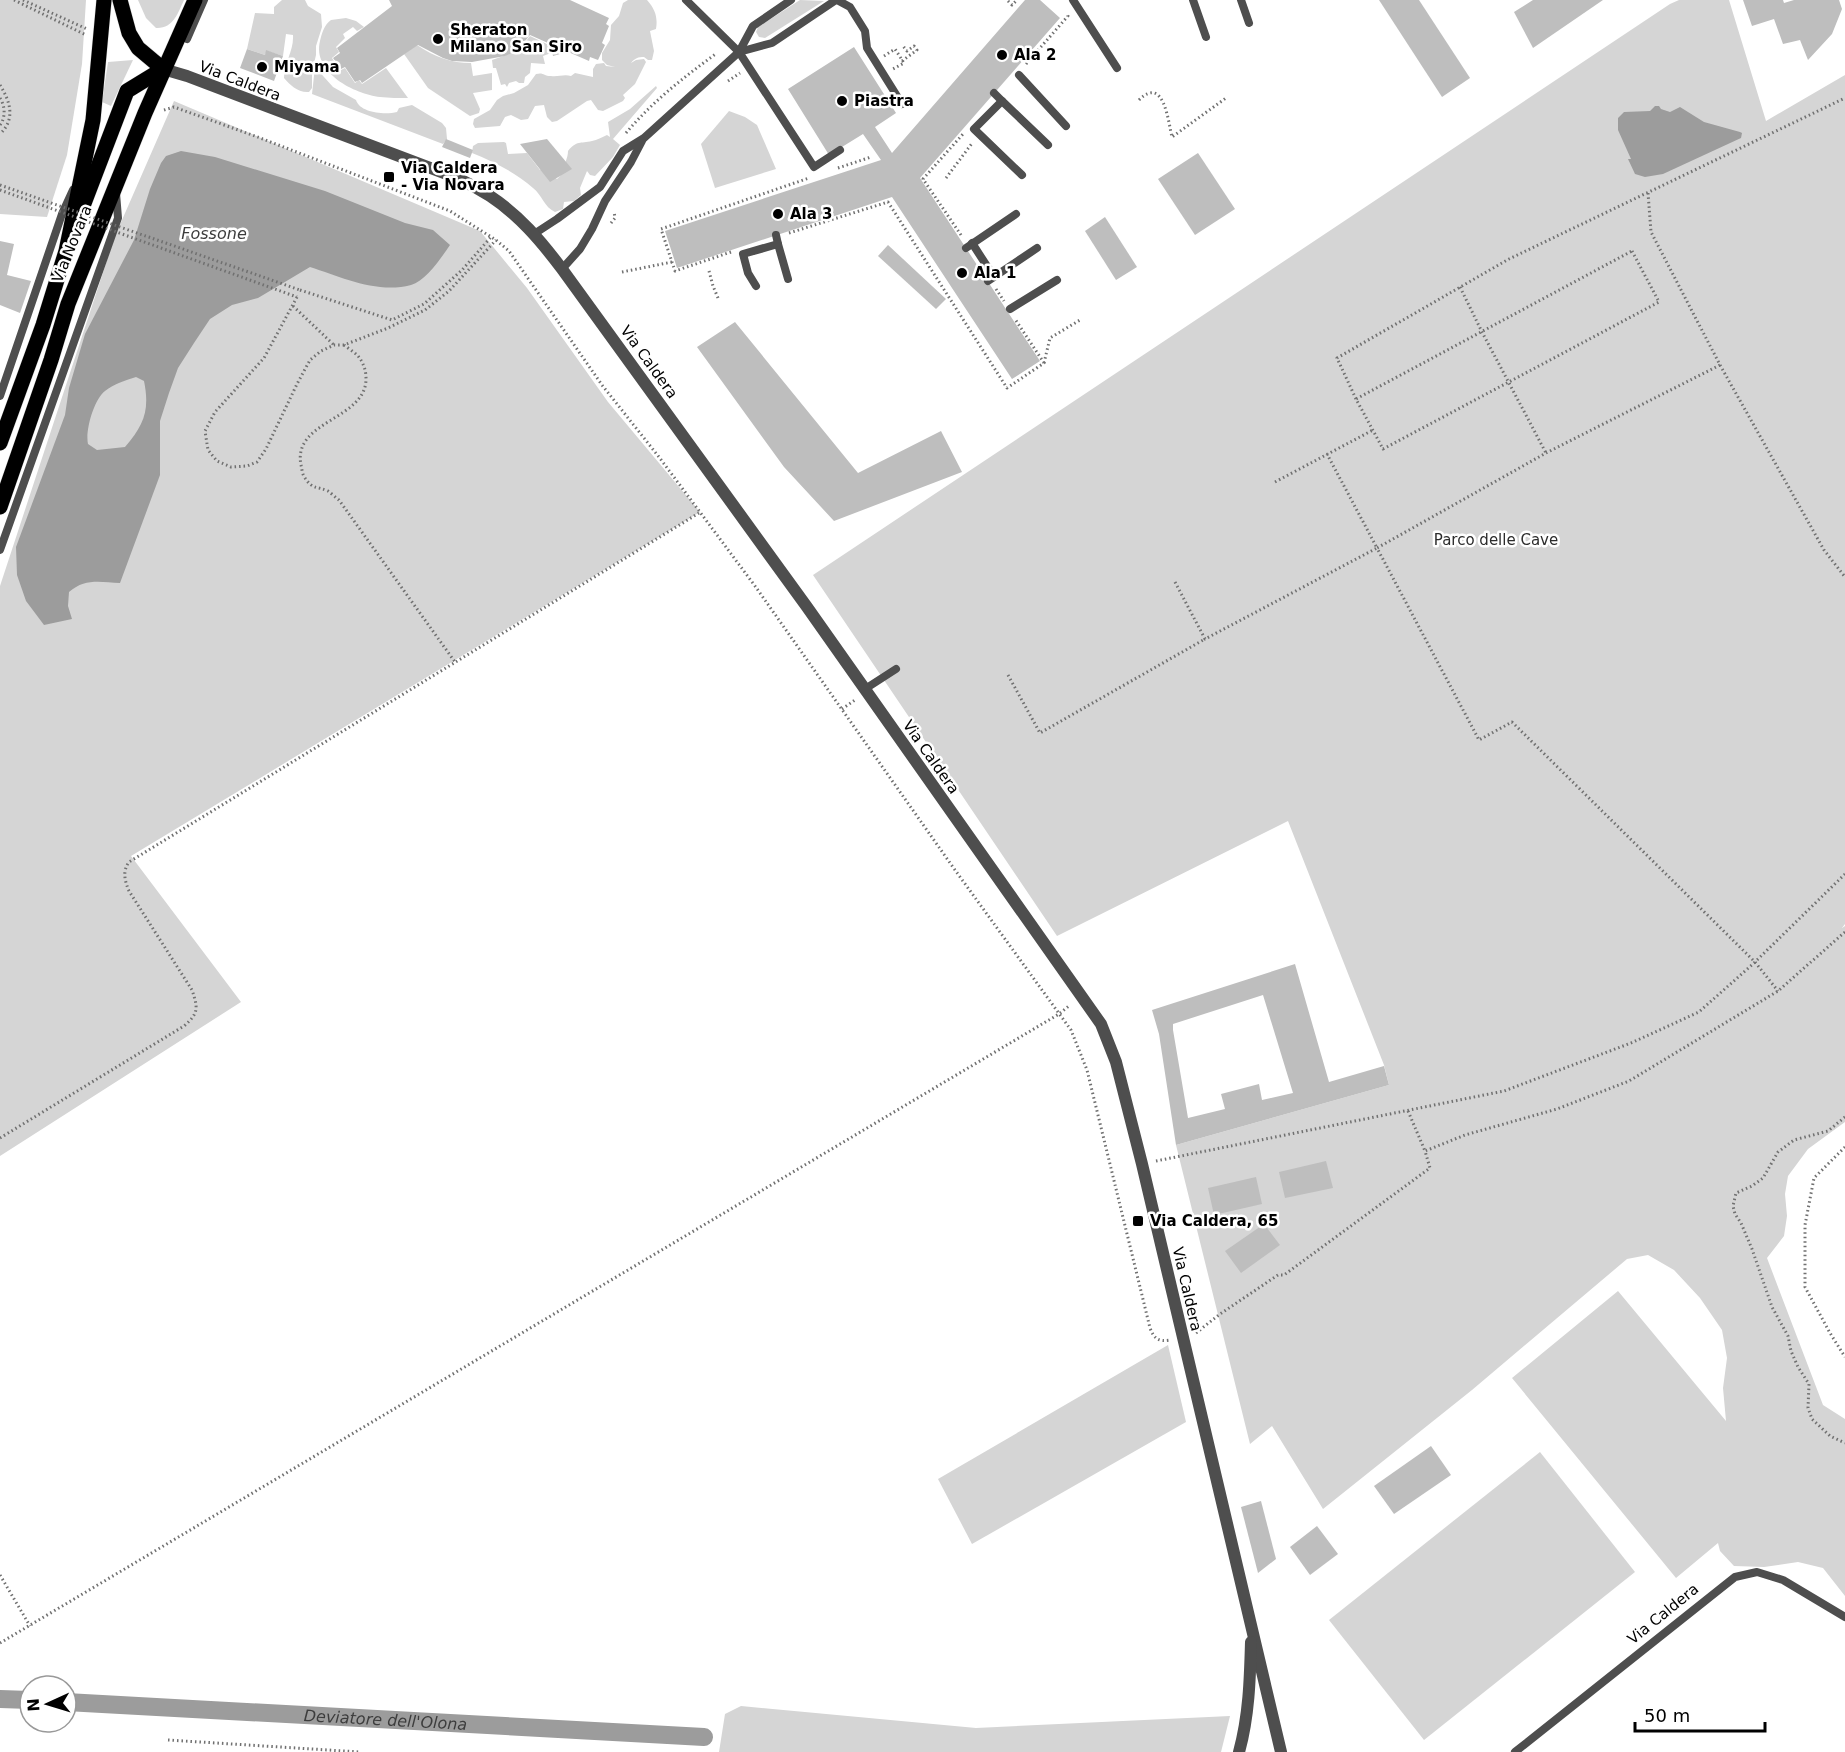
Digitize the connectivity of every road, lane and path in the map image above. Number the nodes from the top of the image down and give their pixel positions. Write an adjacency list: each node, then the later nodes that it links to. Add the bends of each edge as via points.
1 (14, 0): 19 (path)
2 (23, 0): 18 (path)
3 (104, 0): 47 (main road, Via Novara, via 93,120)
4 (120, 0): 26 (main road, via 129,33 138,48)
5 (195, 0): 26 (main road, Via Novara)
6 (204, 0): 21 (lane)
7 (686, 0): 23 (lane)
8 (791, 0): 23 (lane, via 753,26)
9 (836, 0): 15 (lane); 23 (lane, via 772,43)
10 (1017, 0): 14 (path, via 1012,5)
11 (1073, 0): 25 (lane)
12 (1192, 0): 20 (lane)
13 (1241, 0): 17 (lane)
14 (1008, 1)
15 (850, 4): 37 (lane, via 865,31 867,48)
16 (1063, 8): 28 (path, via 1068,16)
17 (1249, 23)
18 (88, 30)
19 (88, 35)
20 (1206, 37)
21 (187, 39)
22 (903, 46): 24 (path, via 907,51 914,46 917,50)
23 (739, 52): 43 (lane); 45 (lane, via 814,167)
24 (902, 61)
25 (1117, 68)
26 (163, 69): 52 (main road, Via Novara); 57 (main road, via 127,91); 61 (street, Via Caldera, via 457,178 489,195)
27 (744, 70): 29 (path)
28 (1020, 72): 40 (lane)
29 (727, 81)
30 (0, 85): 42 (path, via 10,109 9,123)
31 (994, 93): 36 (lane)
32 (0, 98): 39 (path, via 4,106)
33 (1226, 98): 35 (path, via 1172,137 1164,101 1159,95 1145,94)
34 (1845, 98): 55 (path)
35 (1139, 100)
36 (1002, 101): 41 (lane); 44 (lane)
37 (902, 104)
38 (174, 107): 62 (path, via 450,211)
39 (0, 125)
40 (1066, 126)
41 (973, 128): 49 (lane); 51 (path); 65 (path, via 923,179)
42 (0, 134)
43 (644, 138): 61 (lane, via 623,151 600,187); 70 (lane, via 580,249)
44 (1048, 145)
45 (840, 150)
46 (871, 157): 48 (path)
47 (84, 167): 68 (main road, Via Novara); 88 (lane, via 62,214)
48 (837, 168)
49 (1022, 175)
50 (815, 176): 69 (path, via 661,229)
51 (946, 178)
52 (116, 184): 59 (main road, Via Novara); 98 (lane, via 118,218)
53 (0, 185): 57 (path, bridge)
54 (0, 190): 79 (path, bridge, via 297,297)
55 (1648, 193): 77 (path, via 1509,259); 86 (path, via 1651,232)
56 (613, 208): 60 (path, via 615,218)
57 (80, 213): 59 (path, bridge); 68 (main road)
58 (1016, 214): 65 (lane)
59 (101, 220): 62 (path, bridge, via 392,320 424,304); 95 (main road, Via Novara, via 68,304)
60 (611, 223)
61 (534, 234): 70 (street, Via Caldera)
62 (491, 237): 64 (path)
63 (777, 239): 67 (lane); 73 (lane); 85 (path, via 888,202 1007,388)
64 (496, 240): 84 (path, via 449,291 425,310); 96 (path, via 509,251 602,385)
65 (969, 246): 74 (lane)
66 (1037, 248): 74 (lane)
67 (742, 250): 69 (path, via 675,271); 76 (lane)
68 (66, 251): 91 (main road, Via Novara)
69 (672, 262): 72 (path)
70 (562, 269): 105 (street, Via Caldera, via 801,597)
71 (709, 271): 78 (path)
72 (622, 272)
73 (788, 279)
74 (991, 279): 80 (path)
75 (1056, 280): 80 (lane)
76 (756, 286)
77 (1460, 287): 82 (path); 89 (path, via 1337,358)
78 (718, 298)
79 (293, 306): 83 (path); 83 (path, via 264,358 215,412 204,431 207,450 217,461 231,467 257,462 310,360)
80 (1011, 311): 85 (path)
81 (1080, 320): 85 (path, via 1050,338)
82 (1482, 332): 87 (path); 87 (path, via 1632,251 1659,302); 89 (path)
83 (334, 345): 84 (path)
84 (344, 345): 102 (path, via 359,357 366,370 366,383 353,405 315,430 303,445 303,476 312,487 328,491 339,500)
85 (1044, 363)
86 (1720, 365): 92 (path); 99 (path, via 1824,550)
87 (1509, 382): 90 (path, via 1383,449); 92 (path)
88 (0, 396)
89 (1356, 399): 90 (path)
90 (1373, 430): 93 (path)
91 (0, 443)
92 (1546, 453): 97 (path)
93 (1327, 454): 94 (path); 97 (path)
94 (1275, 482)
95 (0, 507)
96 (700, 512): 102 (path); 106 (path)
97 (1377, 548): 101 (path); 109 (path, via 1479,740 1512,722)
98 (0, 550)
99 (1845, 577)
100 (1175, 582): 101 (path)
101 (1205, 639): 104 (path, via 1040,733)
102 (455, 662): 115 (path, via 129,862 124,878 129,891 192,990 197,1005 195,1017)
103 (896, 669): 105 (lane)
104 (1008, 675)
105 (861, 694): 106 (path); 118 (street, Via Caldera, via 1101,1024 1116,1062)
106 (842, 709): 112 (path)
107 (1845, 874): 109 (path)
108 (1845, 932): 110 (path)
109 (1755, 962): 110 (path); 113 (path, via 1699,1012 1631,1043 1504,1091)
110 (1778, 991): 117 (path, via 1629,1081 1557,1109 1465,1135)
111 (1071, 1005): 112 (path)
112 (1059, 1014): 120 (path, via 1071,1030 1087,1070 1150,1328 1157,1340); 126 (path)
113 (1408, 1111): 117 (path); 118 (path)
114 (1845, 1117): 122 (path, via 1828,1131 1794,1140 1778,1152 1763,1178 1736,1193 1733,1206 1772,1307 1809,1384 1808,1408 1812,1419 1830,1436)
115 (0, 1138)
116 (1845, 1147): 121 (path, via 1814,1178 1805,1225 1805,1287)
117 (1425, 1151): 119 (path, via 1430,1168 1284,1275 1278,1275)
118 (1142, 1164): 125 (street, Via Caldera)
119 (1193, 1335)
120 (1167, 1341)
121 (1845, 1357)
122 (1845, 1443)
123 (0, 1575): 126 (path)
124 (1845, 1617): 132 (lane, Via Caldera, via 1783,1580 1756,1572 1741,1574)
125 (1251, 1623): 130 (street, via 1250,1687); 131 (street, Via Caldera)
126 (30, 1626): 127 (path)
127 (0, 1643)
128 (168, 1740): 129 (path)
129 (360, 1752)
130 (1239, 1752)
131 (1281, 1752)
132 (1515, 1752)

